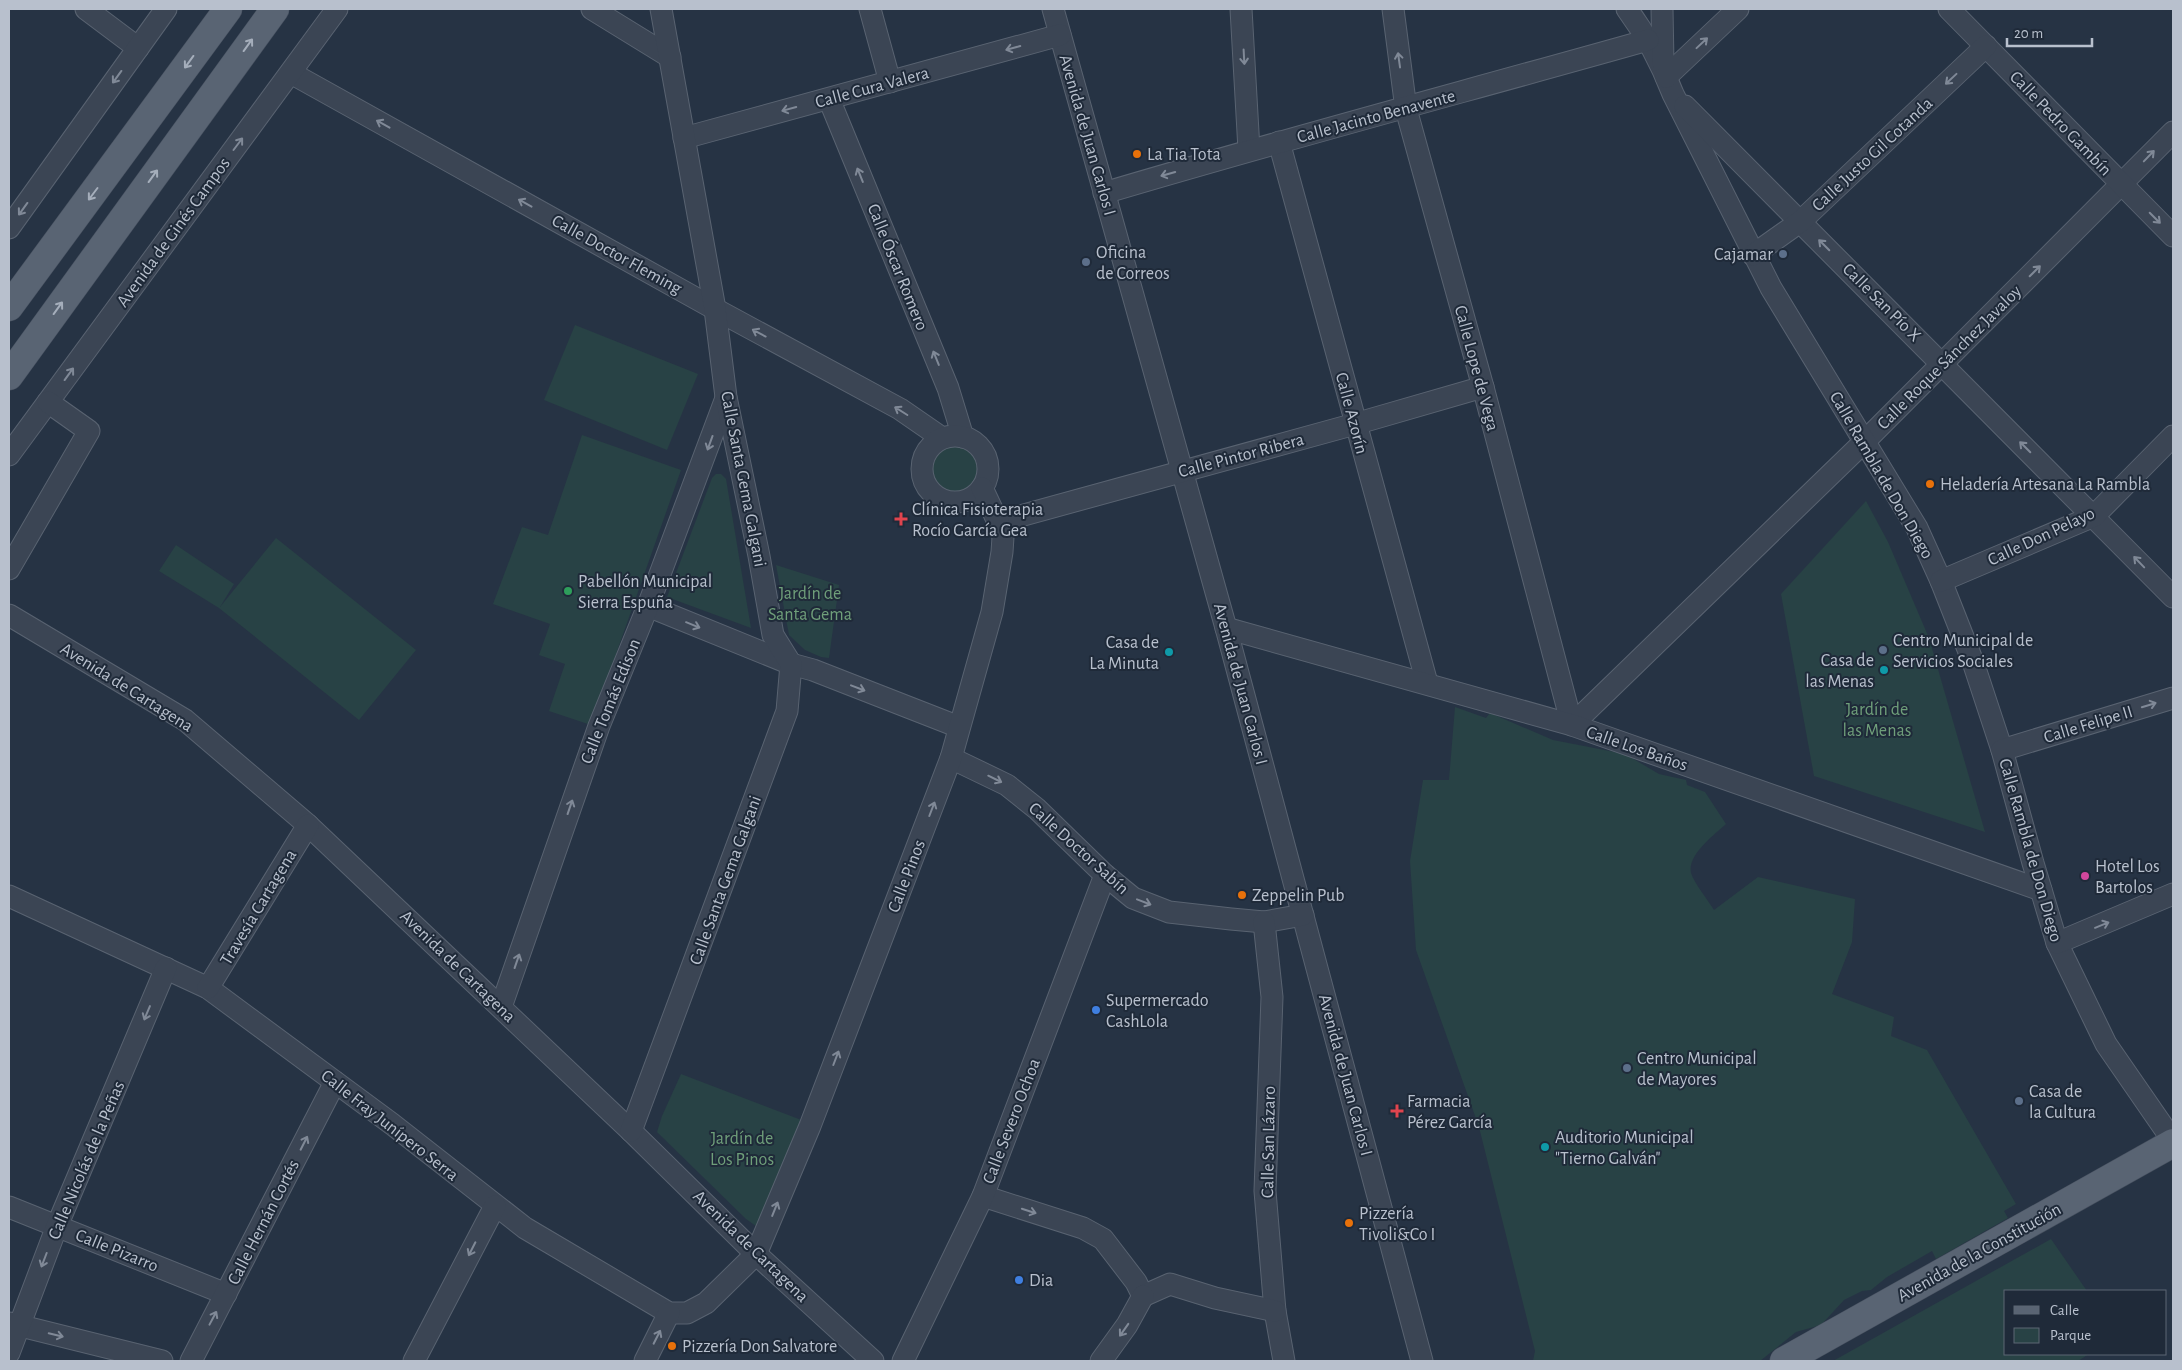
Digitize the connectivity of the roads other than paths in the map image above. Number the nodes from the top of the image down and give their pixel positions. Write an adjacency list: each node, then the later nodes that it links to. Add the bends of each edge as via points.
1 (86, 9): 19 (street)
2 (166, 9): 19 (street)
3 (228, 9): 36 (main road, one-way to 36)
4 (275, 9): 39 (main road, one-way to 4)
5 (337, 9): 21 (street, Avenida de Ginés Campos)
6 (592, 9): 20 (street)
7 (661, 9): 20 (street, Calle Santa Gema Galgani)
8 (870, 9): 23 (street)
9 (1052, 9): 16 (street, Avenida de Juan Carlos I)
10 (1241, 9): 29 (street, one-way to 29)
11 (1392, 9): 25 (street, Calle Lope de Vega, one-way to 11)
12 (1627, 9): 17 (street)
13 (1662, 9): 22 (street)
14 (1738, 9): 22 (street, one-way to 14)
15 (1950, 9): 18 (street, Calle Pedro Gambín)
16 (1060, 35): 23 (street, Calle Cura Valera, one-way to 23); 31 (street, Avenida de Juan Carlos I)
17 (1648, 40): 22 (street); 25 (street, Calle Jacinto Benavente)
18 (1986, 46): 30 (street, Calle Pedro Gambín); 32 (street, Calle Justo Gil Cotanda, one-way to 32)
19 (138, 48): 33 (street, one-way to 33)
20 (670, 57): 27 (street, Calle Santa Gema Galgani)
21 (291, 72): 37 (street, Calle Doctor Fleming, one-way to 21); 42 (street, Avenida de Ginés Campos, one-way to 21)
22 (1668, 80): 32 (street, Calle San Pío X); 35 (street, Calle Rambla de Don Diego)
23 (890, 82): 24 (street, Calle Cura Valera)
24 (829, 98): 27 (street, Calle Cura Valera, one-way to 27); 45 (street, Calle Óscar Romero, one-way to 24, via 948,388)
25 (1406, 108): 28 (street, Calle Jacinto Benavente); 40 (street, Calle Lope de Vega)
26 (2173, 132): 30 (street, Calle Roque Sánchez Javaloy, one-way to 26)
27 (684, 138): 37 (street, Calle Santa Gema Galgani)
28 (1279, 142): 29 (street, Calle Jacinto Benavente); 43 (street, Calle Azorín)
29 (1249, 150): 31 (street, Calle Jacinto Benavente, one-way to 31)
30 (2122, 185): 34 (street, Calle Pedro Gambín, one-way to 34); 38 (street, Calle Roque Sánchez Javaloy, one-way to 30)
31 (1104, 193): 49 (street, Avenida de Juan Carlos I)
32 (1801, 221): 35 (street, Calle Justo Gil Cotanda); 38 (street, Calle San Pío X, one-way to 32)
33 (9, 228)
34 (2173, 236)
35 (1753, 255): 47 (street, Calle Rambla de Don Diego)
36 (9, 307)
37 (716, 309): 41 (street, Calle Santa Gema Galgani); 46 (street, Calle Doctor Fleming, one-way to 37, via 900,409)
38 (1942, 364): 47 (street, Calle Roque Sánchez Javaloy); 51 (street, Calle San Pío X, one-way to 38)
39 (9, 376)
40 (1483, 387): 43 (street, Calle Pintor Ribera); 62 (street, Calle Lope de Vega)
41 (726, 397): 56 (street, Calle Tomás Edison, one-way to 56); 59 (street, Calle Santa Gema Galgani, via 760,556 773,635)
42 (48, 402): 48 (street, Avenida de Ginés Campos); 53 (street, via 89,431)
43 (1355, 424): 49 (street, Calle Pintor Ribera); 60 (street, Calle Azorín)
44 (2173, 436): 51 (street, Calle Don Pelayo)
45 (963, 437): 46 (street); 50 (street, via 981,448 986,458 987,479)
46 (942, 438): 50 (street, via 925,453 922,464 922,475 933,494 942,500 964,501)
47 (1864, 442): 54 (street, Calle Rambla de Don Diego, via 1917,528); 62 (street, Calle Roque Sánchez Javaloy)
48 (9, 455)
49 (1181, 470): 52 (street, Calle Pintor Ribera); 58 (street, Avenida de Juan Carlos I)
50 (982, 488): 52 (street, Calle Pinos)
51 (2094, 516): 54 (street, Calle Don Pelayo); 55 (street, Calle San Pío X, one-way to 51)
52 (998, 522): 63 (street, Calle Pinos, via 1003,537 998,585)
53 (9, 569)
54 (1941, 581): 64 (street, Calle Rambla de Don Diego, via 1973,662)
55 (2173, 597)
56 (648, 606): 59 (street, one-way to 59); 76 (street, Calle Tomás Edison, one-way to 56, via 589,753)
57 (9, 615): 66 (street, Avenida de Cartagena, via 185,720)
58 (1226, 628): 60 (street, Calle Los Baños); 71 (street, Avenida de Juan Carlos I)
59 (791, 664): 63 (street, one-way to 63); 78 (street, Calle Santa Gema Galgani, via 787,711)
60 (1427, 683): 62 (street, Calle Los Baños)
61 (2173, 698): 64 (street, Calle Felipe II, one-way to 61)
62 (1572, 725): 68 (street, Calle Los Baños)
63 (959, 727): 65 (street, Calle Pinos)
64 (2002, 750): 68 (street, Calle Rambla de Don Diego)
65 (951, 758): 67 (street, Calle Doctor Sabín, one-way to 67, via 1007,785 1037,809); 84 (street, Calle Pinos, one-way to 65, via 810,1126)
66 (308, 825): 75 (street, Travesía Cartagena); 76 (street, Avenida de Cartagena)
67 (1105, 875): 72 (street, Calle Doctor Sabín, one-way to 72, via 1133,898 1169,912); 80 (street, Calle Severo Ochoa)
68 (2041, 890): 73 (street, Calle Rambla de Don Diego)
69 (2173, 894): 73 (street, one-way to 69)
70 (9, 896): 74 (street, Calle Fray Junípero Serra)
71 (1303, 915): 72 (street, Calle Doctor Sabín); 99 (street, Avenida de Juan Carlos I)
72 (1264, 922): 87 (street, Calle San Lázaro, via 1272,998 1265,1191)
73 (2057, 943): 79 (street, Calle Rambla de Don Diego, via 2106,1044)
74 (166, 968): 75 (street, Calle Fray Junípero Serra); 83 (street, Calle Nicolás de la Peñas, one-way to 83)
75 (208, 988): 77 (street, Calle Fray Junípero Serra)
76 (501, 1007): 78 (street, Avenida de Cartagena)
77 (335, 1082): 81 (street, Calle Fray Junípero Serra); 85 (street, Calle Hernán Cortés, one-way to 77)
78 (631, 1131): 84 (street, Avenida de Cartagena)
79 (2173, 1142): 100 (main road, Avenida de la Constitución)
80 (983, 1196): 86 (street, one-way to 86, via 1083,1228 1103,1239); 96 (street, Calle Severo Ochoa)
81 (494, 1206): 88 (street, Calle Fray Junípero Serra, via 525,1228); 93 (street, one-way to 93)
82 (9, 1207): 83 (street, Calle Pizarro)
83 (57, 1226): 85 (street, Calle Pizarro); 89 (street, Calle Nicolás de la Peñas, one-way to 89)
84 (756, 1254): 88 (street, via 706,1303 687,1313); 95 (street, Avenida de Cartagena)
85 (226, 1294): 92 (street, Calle Hernán Cortés, one-way to 85)
86 (1143, 1296): 87 (street, via 1170,1284); 97 (street, one-way to 97)
87 (1275, 1311): 98 (street, Calle San Lázaro)
88 (670, 1313): 94 (street, one-way to 88)
89 (14, 1324): 90 (street, Calle Nicolás de la Peñas); 91 (street, one-way to 91)
90 (9, 1353)
91 (162, 1361)
92 (191, 1361)
93 (414, 1361)
94 (645, 1361)
95 (873, 1361)
96 (903, 1361)
97 (1101, 1361)
98 (1284, 1361)
99 (1422, 1361)
100 (1784, 1361)

